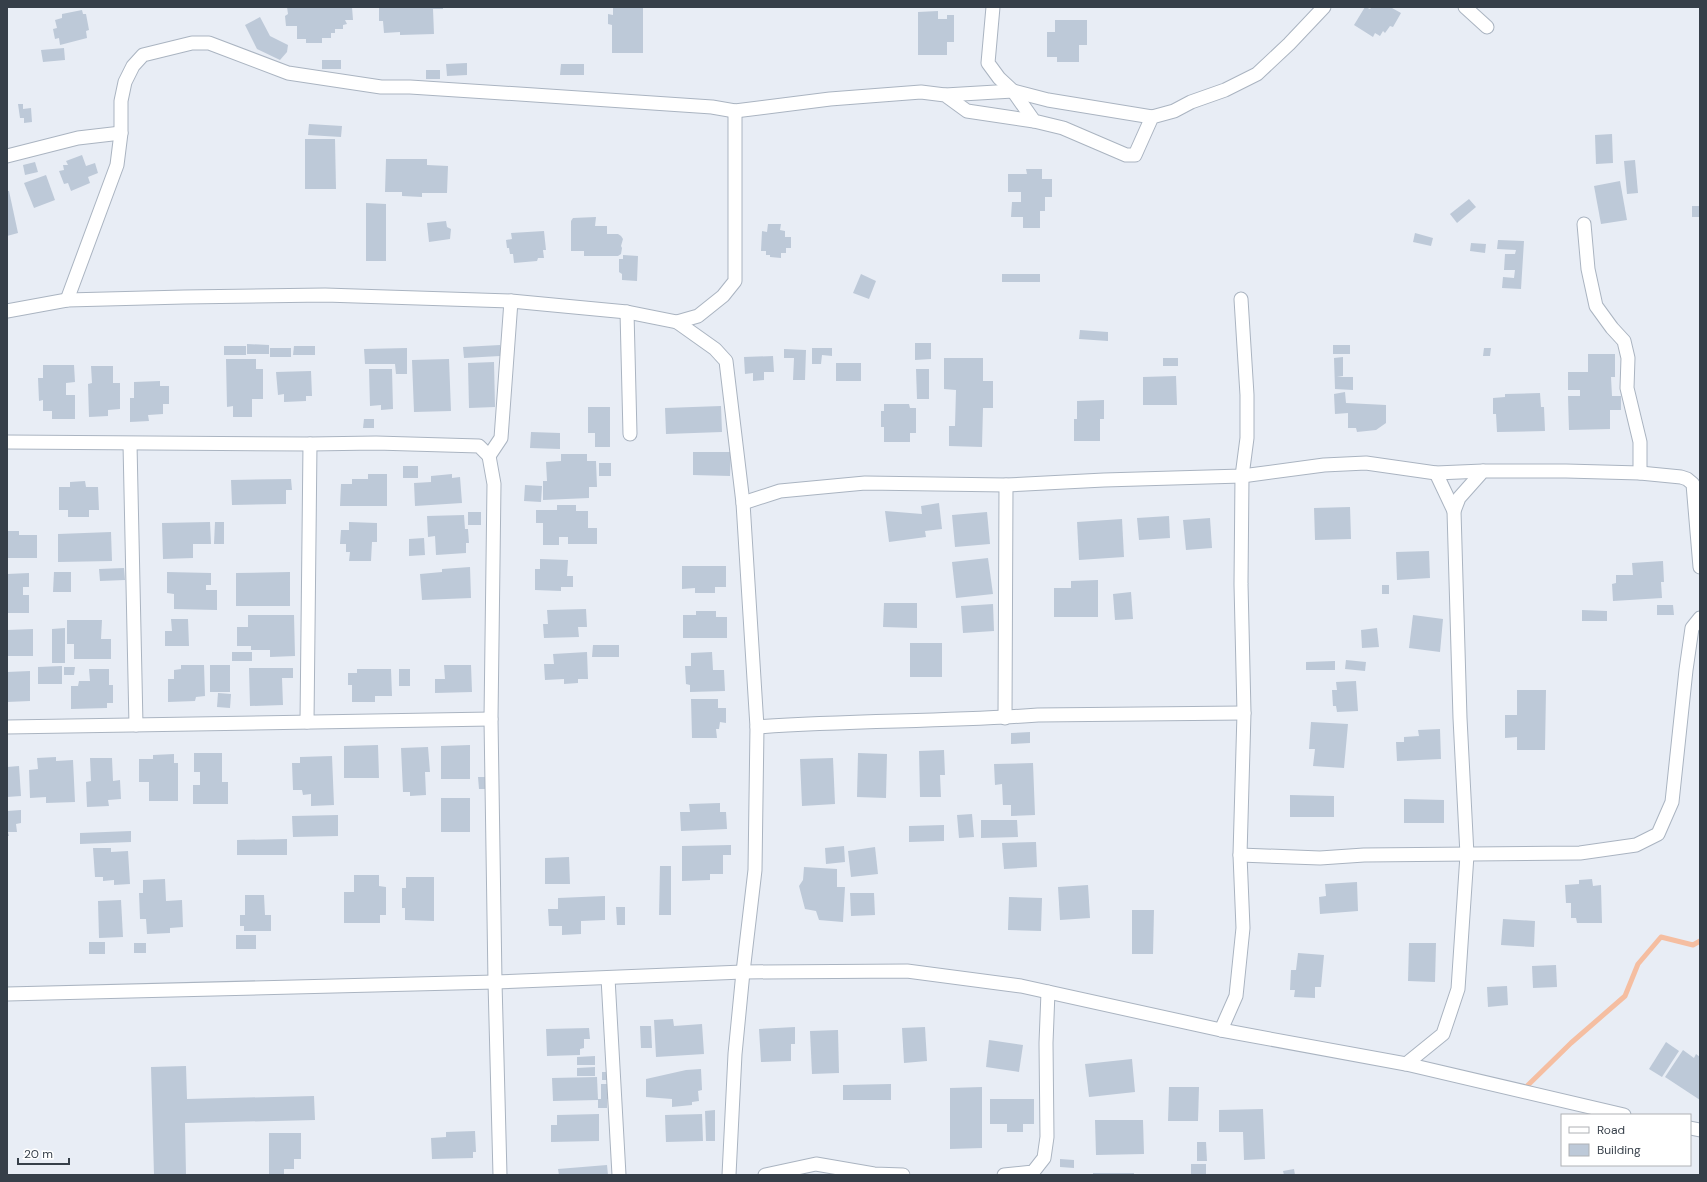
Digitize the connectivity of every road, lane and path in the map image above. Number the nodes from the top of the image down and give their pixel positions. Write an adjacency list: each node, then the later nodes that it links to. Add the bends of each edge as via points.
1 (993, 7): 5 (street, via 988,63)
2 (1324, 7): 8 (street, via 1257,74 1174,111)
3 (1465, 7): 4 (street)
4 (1487, 27)
5 (1013, 91): 6 (street); 8 (street, via 1048,100); 9 (street)
6 (945, 95): 7 (street, via 921,92 830,99); 9 (street, via 967,111)
7 (735, 111): 10 (street, via 712,107 381,87 288,73 209,43 192,43 143,55 133,66 125,82 121,101); 18 (street, via 735,281 723,296 698,316)
8 (1152, 117): 9 (street, via 1135,155 1126,155 1063,128)
9 (1034, 122)
10 (121, 133): 11 (street, via 78,138); 14 (street, via 117,165)
11 (7, 156)
12 (1584, 224): 26 (street, via 1588,269 1596,306 1624,340 1628,358 1627,388 1640,442)
13 (1240, 299): 27 (street, via 1247,395 1247,438)
14 (67, 300): 15 (street, via 325,295); 16 (street)
15 (511, 301): 17 (street); 23 (street, via 501,438)
16 (7, 311)
17 (627, 312): 18 (street); 19 (street)
18 (677, 322): 29 (street, via 715,349 726,361)
19 (630, 434)
20 (7, 442): 21 (street)
21 (130, 444): 22 (street); 37 (street)
22 (310, 444): 23 (street, via 479,446); 36 (street)
23 (489, 456): 35 (street, via 494,484)
24 (1483, 471): 25 (street); 26 (street); 30 (street, via 1459,498)
25 (1436, 473): 27 (street, via 1366,463 1324,465); 30 (street)
26 (1640, 474): 31 (street, via 1687,478 1693,484)
27 (1242, 476): 28 (street); 33 (street)
28 (1006, 485): 29 (street, via 865,483 780,491); 34 (street)
29 (743, 503): 39 (street)
30 (1454, 511): 41 (street)
31 (1700, 567)
32 (1700, 618): 41 (street, via 1692,628 1672,802 1658,834 1636,845 1580,853)
33 (1244, 713): 34 (street, via 1038,715); 40 (street)
34 (1005, 718): 39 (street, via 817,722)
35 (491, 719): 36 (street); 44 (street)
36 (307, 722): 37 (street)
37 (136, 725): 38 (street)
38 (7, 727)
39 (757, 727): 42 (street, via 756,870)
40 (1240, 855): 41 (street, via 1320,858 1364,855); 47 (street, via 1243,928 1236,996)
41 (1466, 855): 48 (street, via 1458,989 1443,1034)
42 (743, 972): 43 (street); 45 (street, via 907,972 1021,986); 52 (street, via 735,1054)
43 (608, 978): 44 (street); 51 (street)
44 (495, 982): 46 (street); 50 (street)
45 (1048, 992): 47 (street); 55 (street, via 1047,1137 1044,1158 1033,1172)
46 (7, 994)
47 (1221, 1030): 48 (street)
48 (1406, 1064): 49 (street)
49 (1620, 1114)
50 (500, 1175)
51 (619, 1175)
52 (729, 1175)
53 (765, 1175): 54 (street, via 816,1164 874,1174)
54 (903, 1175)
55 (1004, 1175)

